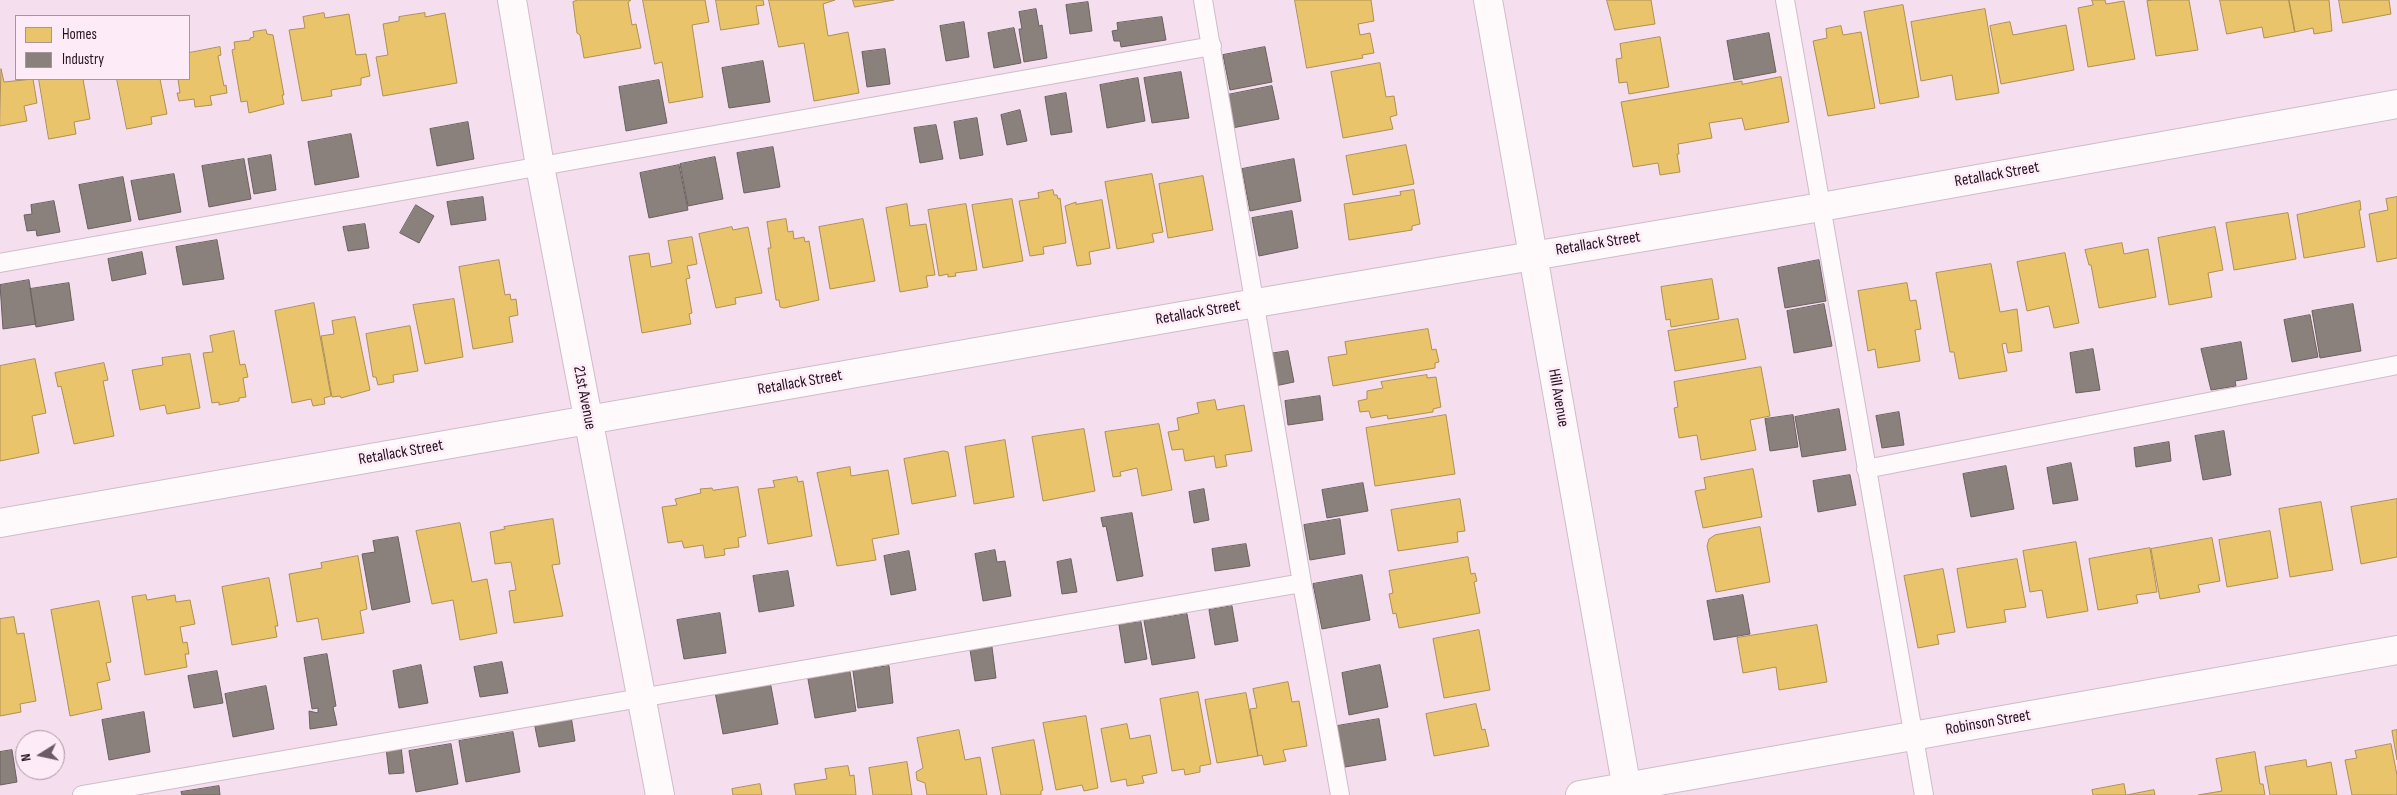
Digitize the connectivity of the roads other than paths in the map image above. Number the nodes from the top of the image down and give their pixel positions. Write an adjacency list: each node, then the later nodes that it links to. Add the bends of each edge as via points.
1 (512, 0): 7 (street, 21st Avenue)
2 (1203, 0): 5 (lane)
3 (1488, 0): 9 (street, Hill Avenue)
4 (1786, 0): 8 (lane)
5 (1212, 46): 7 (lane); 11 (lane)
6 (2397, 104): 8 (street, Retallack Street)
7 (540, 166): 10 (lane); 13 (street, 21st Avenue)
8 (1820, 207): 9 (street, Retallack Street); 14 (lane)
9 (1532, 255): 11 (street, Retallack Street); 20 (street, Hill Avenue)
10 (0, 263)
11 (1256, 303): 13 (street, Retallack Street); 16 (lane)
12 (2397, 365): 14 (lane)
13 (589, 420): 15 (street, Retallack Street); 18 (street, 21st Avenue)
14 (1866, 469): 19 (lane)
15 (0, 523)
16 (1302, 583): 18 (lane); 23 (lane)
17 (2397, 650): 19 (street, Robinson Street)
18 (642, 699): 21 (lane); 22 (street, 21st Avenue)
19 (1913, 736): 20 (street, Robinson Street); 25 (lane)
20 (1628, 791): 24 (street, Robinson Street)
21 (82, 795)
22 (660, 795)
23 (1340, 795)
24 (1580, 795)
25 (1924, 795)

